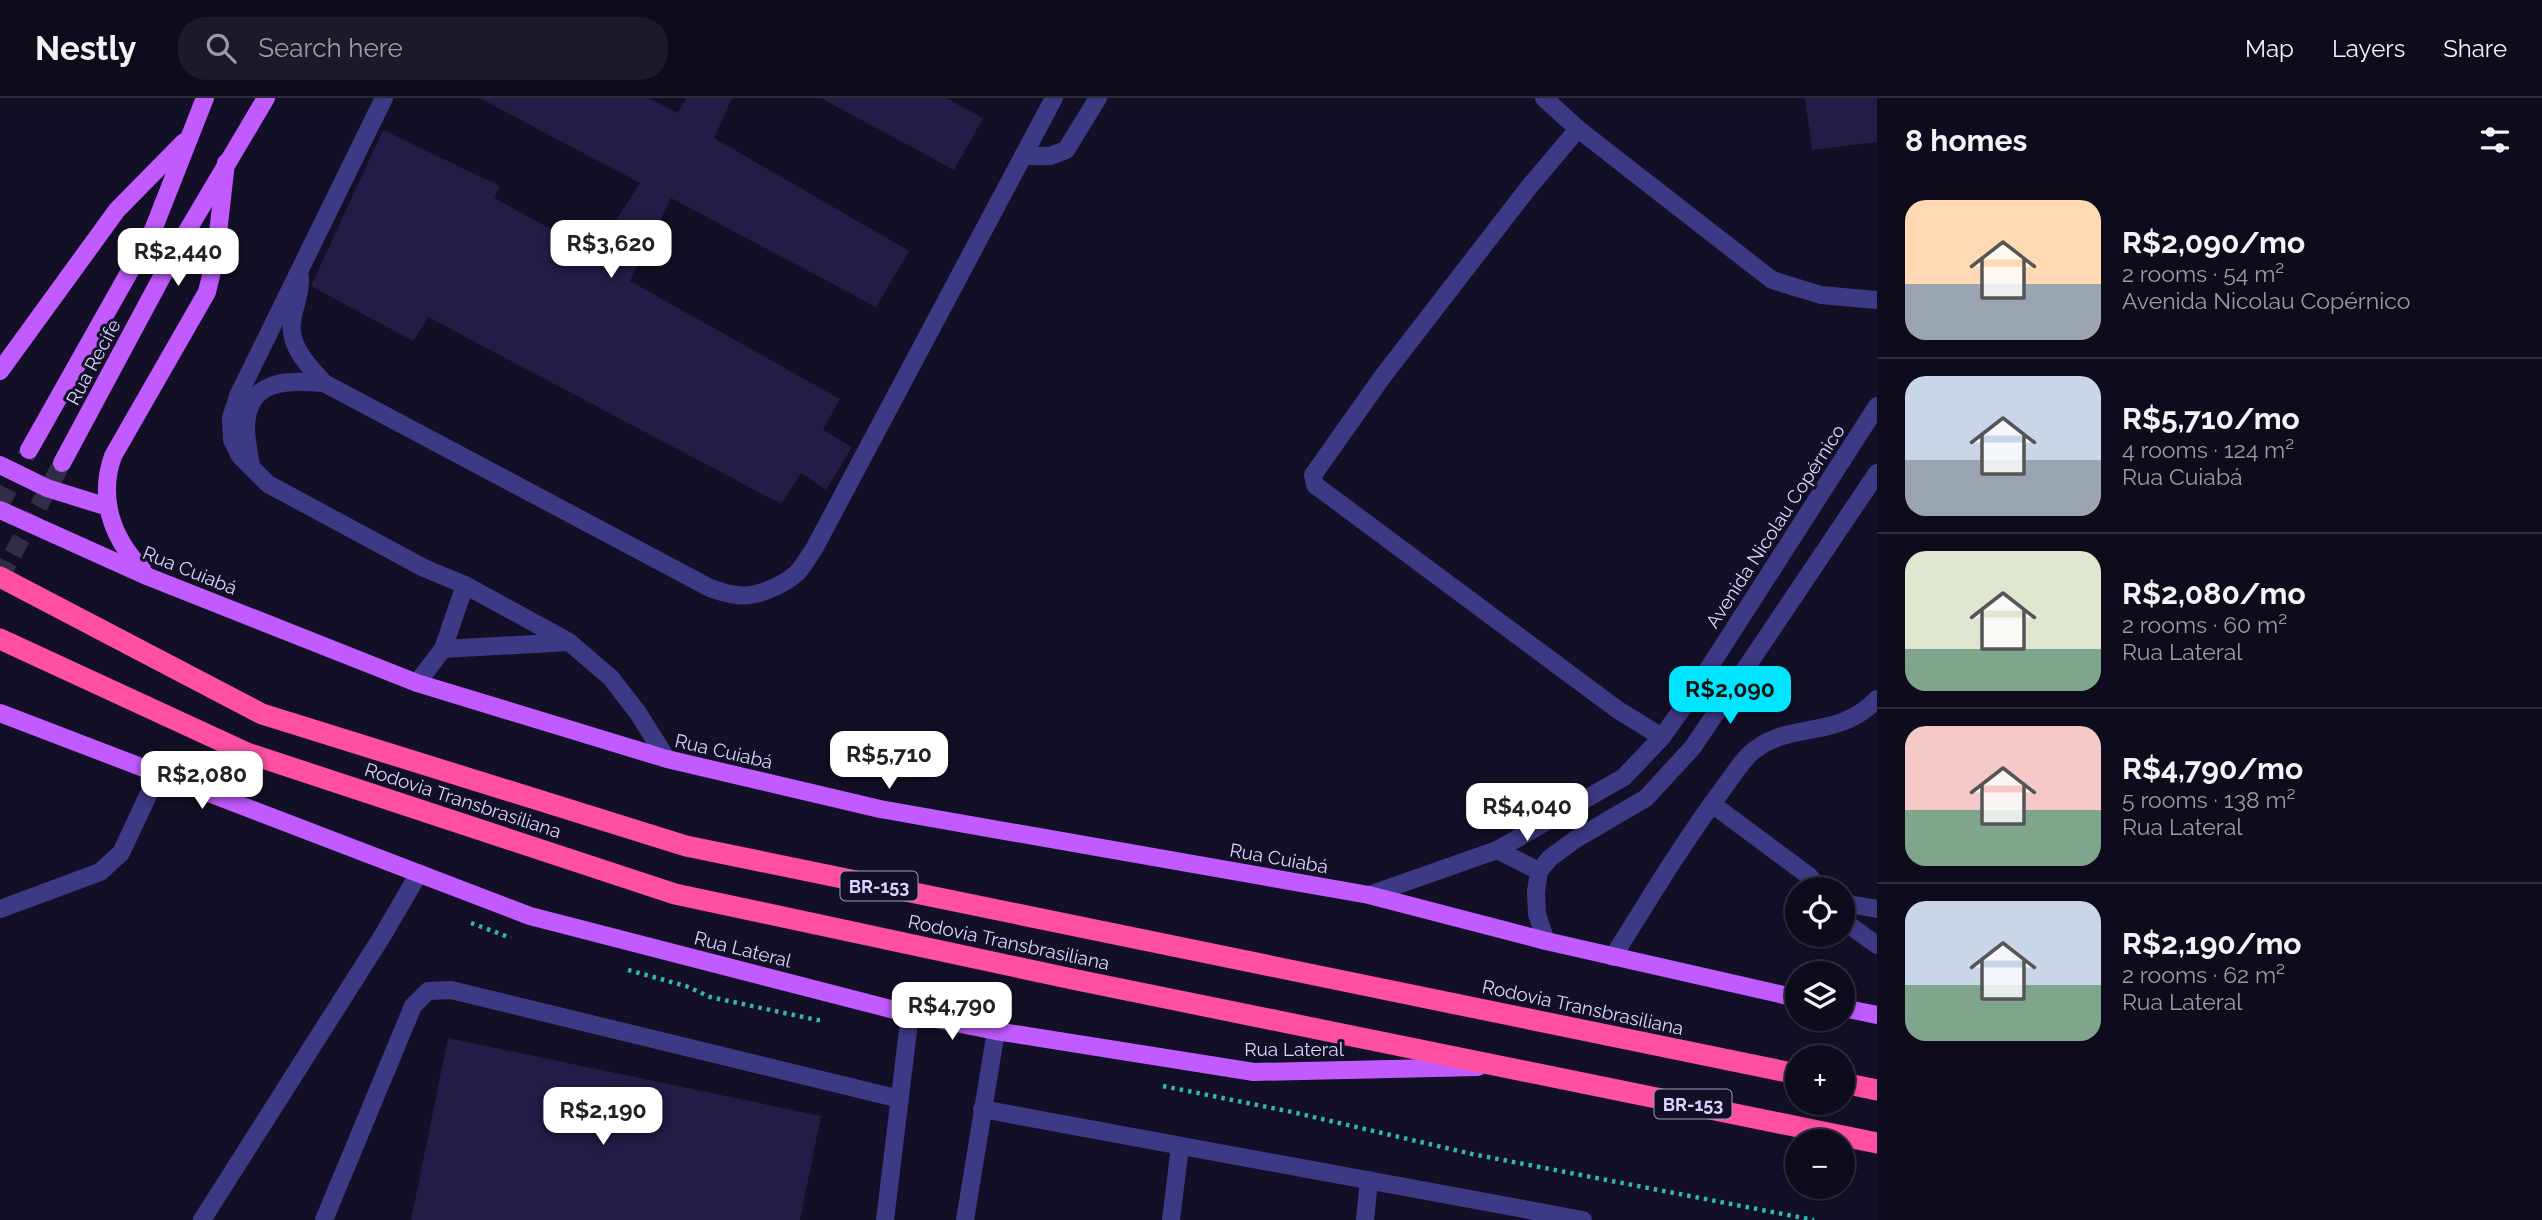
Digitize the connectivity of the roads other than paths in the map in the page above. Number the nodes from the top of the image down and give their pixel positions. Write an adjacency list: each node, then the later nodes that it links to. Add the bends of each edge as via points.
1 (205, 98): 8 (main road, Rua Recife)
2 (265, 98): 10 (main road, Rua Recife)
3 (384, 98): 11 (street)
4 (1054, 98): 9 (street)
5 (1098, 98): 9 (street, via 1066,150 1050,156)
6 (1544, 98): 7 (street)
7 (1577, 129): 12 (street, via 1772,280 1821,295); 32 (street, via 1383,376 1313,475 1315,485 1618,710)
8 (188, 136): 13 (main road, via 117,210); 16 (main road, Rua Recife, via 153,230)
9 (1023, 156): 14 (street, via 814,549 800,570 756,594 739,596 710,588)
10 (226, 163): 17 (main road, Rua Recife); 21 (main road, via 215,259 206,292 113,456 106,489)
11 (299, 267): 14 (street, via 301,288 292,320 296,351); 19 (street, via 231,418 232,440)
12 (1877, 300)
13 (0, 371)
14 (324, 383): 19 (street, via 272,384 257,394 246,427)
15 (1877, 407): 32 (street, Avenida Nicolau Copérnico)
16 (29, 450)
17 (62, 463)
18 (0, 465): 21 (main road, via 47,488)
19 (251, 466): 25 (street, via 268,484 424,568)
20 (1877, 473): 37 (street, via 1693,747 1646,798 1576,839)
21 (108, 507): 24 (main road, via 126,553)
22 (0, 510): 24 (main road, Rua Cuiabá)
23 (0, 577): 54 (highway, Rodovia Transbrasiliana / BR-153, via 262,714 686,846)
24 (149, 577): 29 (main road, Rua Cuiabá)
25 (465, 585): 27 (street); 28 (street)
26 (0, 639): 53 (highway, Rodovia Transbrasiliana / BR-153, via 247,753 675,894)
27 (569, 642): 28 (street); 33 (street, via 611,678)
28 (443, 649): 29 (street)
29 (416, 683): 33 (main road, Rua Cuiabá)
30 (1877, 699): 35 (street, via 1838,725 1770,739 1752,751)
31 (0, 713): 34 (main road, Rua Lateral)
32 (1662, 737): 36 (street, Avenida Nicolau Copérnico, via 1623,777)
33 (667, 759): 40 (main road, Rua Cuiabá, via 880,809)
34 (158, 774): 38 (main road, Rua Lateral); 42 (street, via 121,853 100,872)
35 (1712, 804): 39 (street); 47 (street)
36 (1497, 850): 37 (street); 40 (street, Avenida Nicolau Copérnico)
37 (1539, 871): 45 (street, via 1537,914)
38 (419, 873): 50 (main road, Rua Lateral, via 530,916); 62 (street)
39 (1810, 877)
40 (1369, 895): 45 (main road, Rua Cuiabá)
41 (1855, 905): 43 (street)
42 (0, 909)
43 (1877, 909)
44 (1855, 929): 46 (street)
45 (1546, 941): 47 (main road, Rua Cuiabá)
46 (1877, 945)
47 (1613, 957): 48 (main road, Rua Cuiabá)
48 (1785, 995)
49 (1855, 1010): 51 (main road)
50 (911, 1014): 52 (main road, Rua Lateral); 57 (street)
51 (1877, 1015)
52 (996, 1031): 53 (main road, Rua Lateral, via 1254,1073); 58 (street)
53 (1508, 1066): 59 (highway, Rodovia Transbrasiliana / BR-153)
54 (1785, 1072)
55 (1855, 1085): 56 (highway)
56 (1877, 1090)
57 (900, 1099): 63 (street, via 451,990 428,991 413,1006); 64 (street)
58 (982, 1109): 60 (street); 65 (street)
59 (1877, 1143)
60 (1180, 1146): 61 (street); 66 (street)
61 (1369, 1180): 67 (street); 68 (street)
62 (202, 1220)
63 (324, 1220)
64 (885, 1220)
65 (965, 1220)
66 (1171, 1220)
67 (1365, 1220)
68 (1583, 1220)

